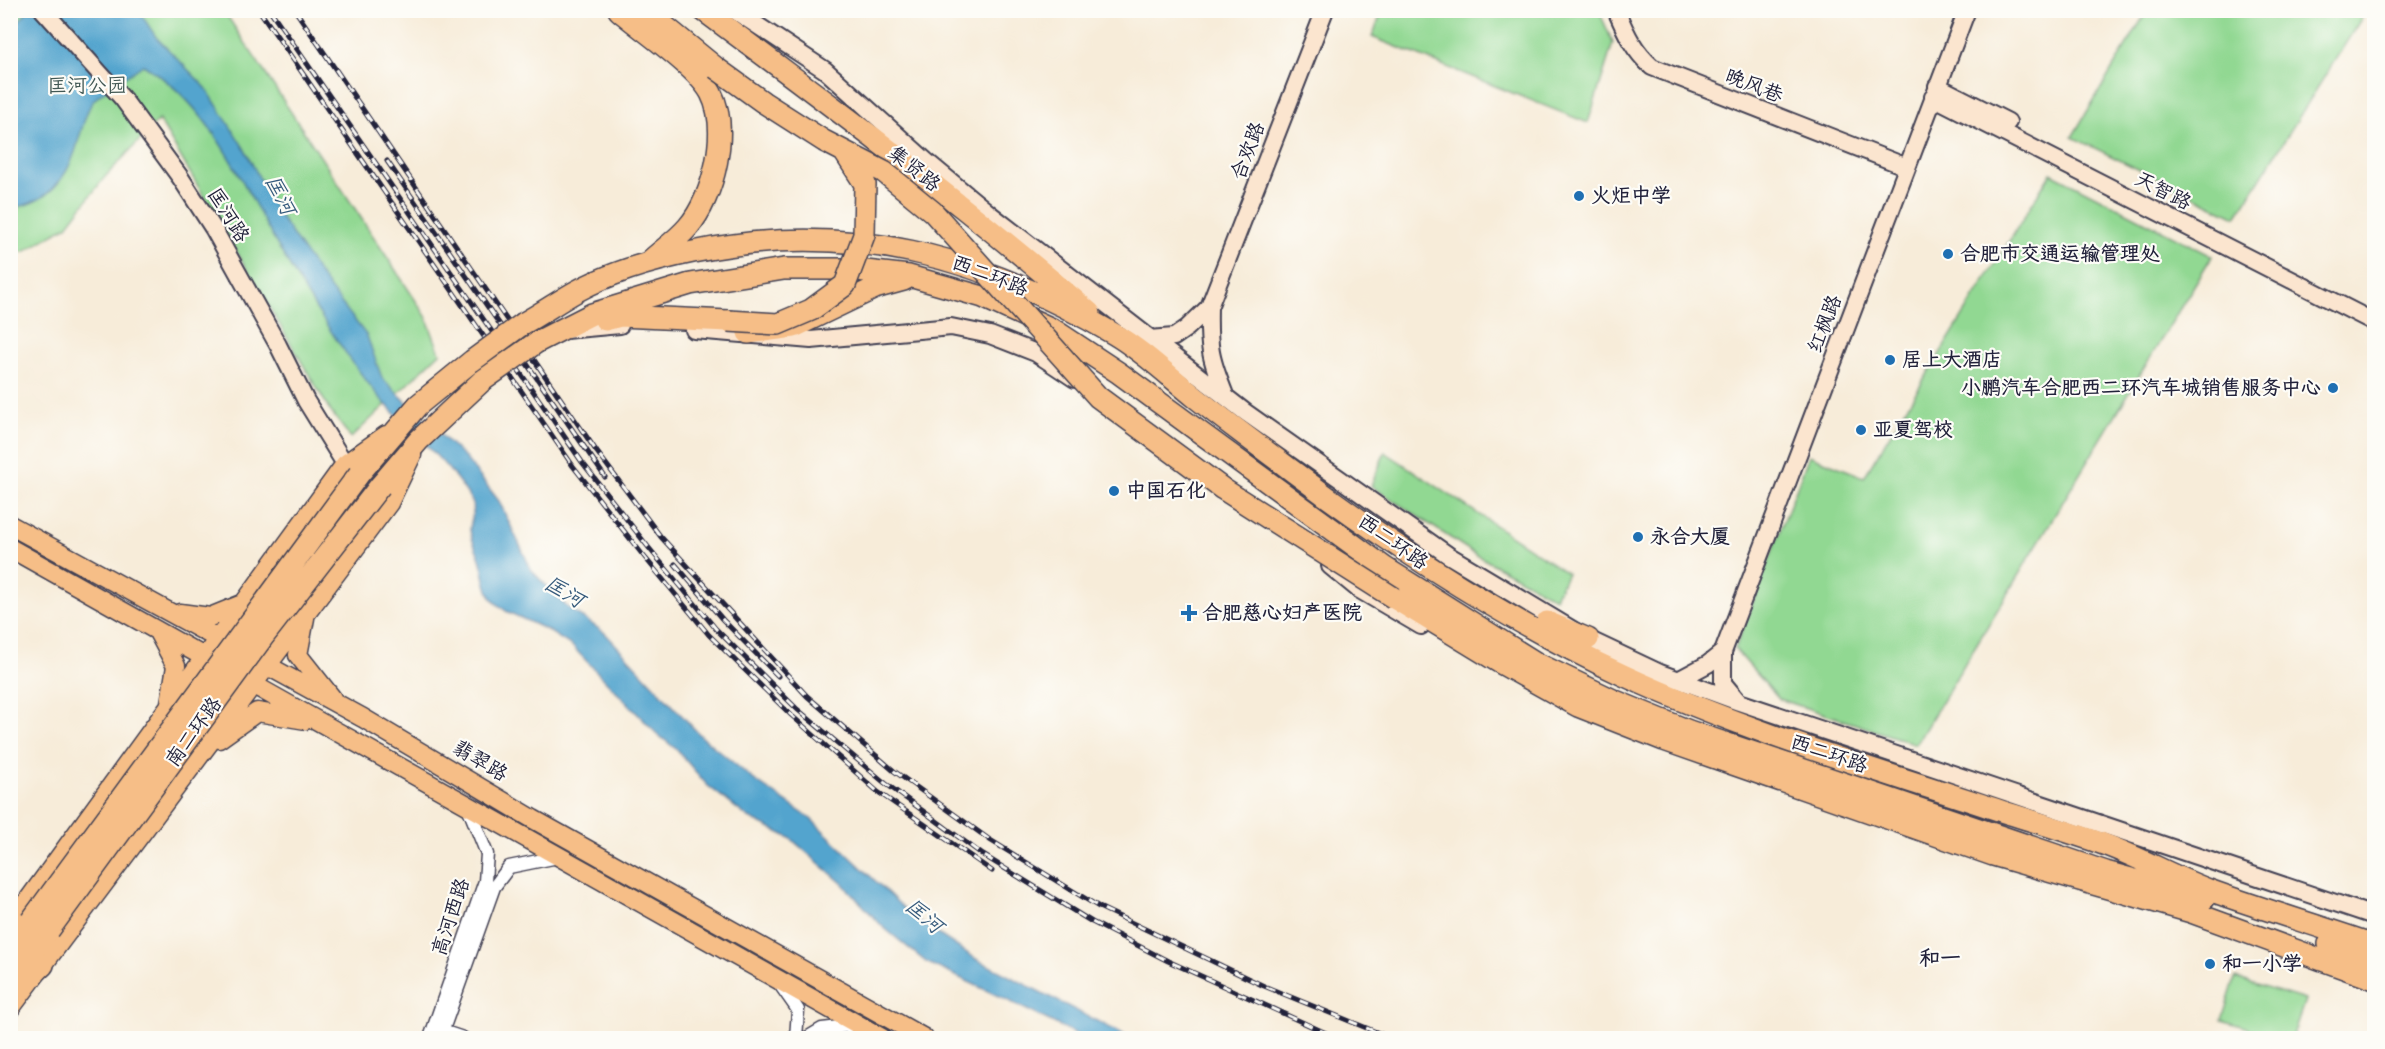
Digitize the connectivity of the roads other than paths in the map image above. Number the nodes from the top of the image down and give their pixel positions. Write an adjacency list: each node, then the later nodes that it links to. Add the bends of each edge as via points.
1 (43, 10): 28 (street, 匡河路, via 123,99 213,228 306,400)
2 (619, 10): 15 (highway, via 696,73 718,113 719,155 707,195 688,227)
3 (645, 10): 10 (highway)
4 (668, 10): 10 (highway)
5 (703, 10): 13 (highway, 集贤路)
6 (734, 10): 14 (street, via 825,70 926,161)
7 (1325, 10): 17 (street, 合欢路)
8 (1616, 10): 12 (street, 晚风巷, via 1628,39 1652,67)
9 (1966, 10): 11 (street, 红枫路)
10 (718, 62): 20 (highway, bridge, via 832,133 865,184 864,235 845,285 811,310 778,324 620,316); 32 (highway, bridge, via 824,141 884,172 933,212 1098,398 1223,489)
11 (1935, 92): 12 (street, 红枫路); 18 (street, 天智路); 19 (street, 天智路)
12 (1907, 167): 39 (street, 红枫路)
13 (945, 193): 14 (highway); 22 (highway, 集贤路)
14 (1034, 248): 23 (street)
15 (647, 264): 22 (highway, 西二环路, via 724,246 781,240 874,244 960,263 1011,283); 25 (highway, 西二环路, bridge, via 579,290 524,323)
16 (920, 279): 20 (highway, 西二环路, via 848,269 784,269 690,284 592,314); 21 (highway, via 875,288 794,327); 42 (highway, 西二环路, via 983,297 1054,330 1385,567)
17 (1209, 307): 23 (street, via 1174,337); 24 (street, via 1209,350)
18 (2374, 309)
19 (2374, 322)
20 (558, 331): 21 (street, via 619,325); 26 (highway, 西二环路, bridge, via 482,381)
21 (747, 333): 41 (street, via 811,340 951,327 990,335 1036,353 1202,464 1358,589 1474,657)
22 (1118, 337): 31 (highway, 西二环路, via 1246,437)
23 (1149, 339): 24 (street)
24 (1226, 396): 38 (street, via 1448,555)
25 (418, 405): 28 (highway, 南二环路)
26 (439, 422): 27 (highway, 南二环路)
27 (419, 440): 35 (main road, via 389,503); 58 (highway, 南二环路, bridge)
28 (352, 469): 33 (main road); 58 (highway, 南二环路, bridge)
29 (10, 525): 34 (main road, 翡翠路)
30 (10, 548): 36 (main road)
31 (1448, 581): 38 (highway); 56 (highway, 西二环路, via 1623,675 1729,720 2107,846)
32 (1394, 598): 41 (highway, 西二环路); 42 (highway)
33 (244, 603): 34 (main road, via 210,617); 37 (main road)
34 (166, 610): 37 (main road, 翡翠路)
35 (306, 614): 43 (main road); 47 (main road, via 298,655)
36 (158, 632): 40 (main road); 48 (main road, via 176,666)
37 (218, 639): 40 (main road); 43 (main road, 翡翠路)
38 (1588, 639): 44 (street)
39 (1723, 652): 44 (street); 46 (street, via 1723,683)
40 (204, 658): 45 (main road); 48 (main road)
41 (1499, 662): 54 (highway, 西二环路, via 1578,706 1664,740 1993,855)
42 (1534, 662): 53 (highway, 西二环路, via 1689,731)
43 (268, 666): 45 (main road); 47 (main road, 翡翠路)
44 (1677, 680): 46 (street)
45 (253, 686): 49 (main road); 50 (main road)
46 (1739, 702): 55 (street)
47 (337, 704): 75 (main road, 翡翠路, via 533,819)
48 (170, 706): 57 (main road)
49 (316, 721): 50 (main road, via 257,712); 51 (main road)
50 (206, 748): 62 (main road)
51 (468, 807): 52 (main road); 70 (street, 高河西路, via 487,854 485,880)
52 (558, 858): 65 (main road); 69 (street, 高河西路, via 509,867 494,886)
53 (2106, 872): 54 (highway); 56 (highway, 西二环路)
54 (2191, 912): 63 (highway, 西二环路)
55 (2374, 916)
56 (2285, 922): 59 (highway); 61 (highway)
57 (10, 925)
58 (40, 926): 60 (highway, 南二环路); 64 (highway, 南二环路)
59 (2374, 945)
60 (10, 949)
61 (2374, 961)
62 (43, 965): 66 (highway); 67 (main road)
63 (2374, 979)
64 (10, 980)
65 (777, 980): 68 (main road); 72 (street, via 798,1010)
66 (10, 995)
67 (10, 1009)
68 (857, 1024): 73 (street, via 822,1029); 74 (main road)
69 (441, 1035): 71 (street)
70 (430, 1038)
71 (463, 1038)
72 (796, 1038)
73 (807, 1038)
74 (882, 1038)
75 (924, 1038)

